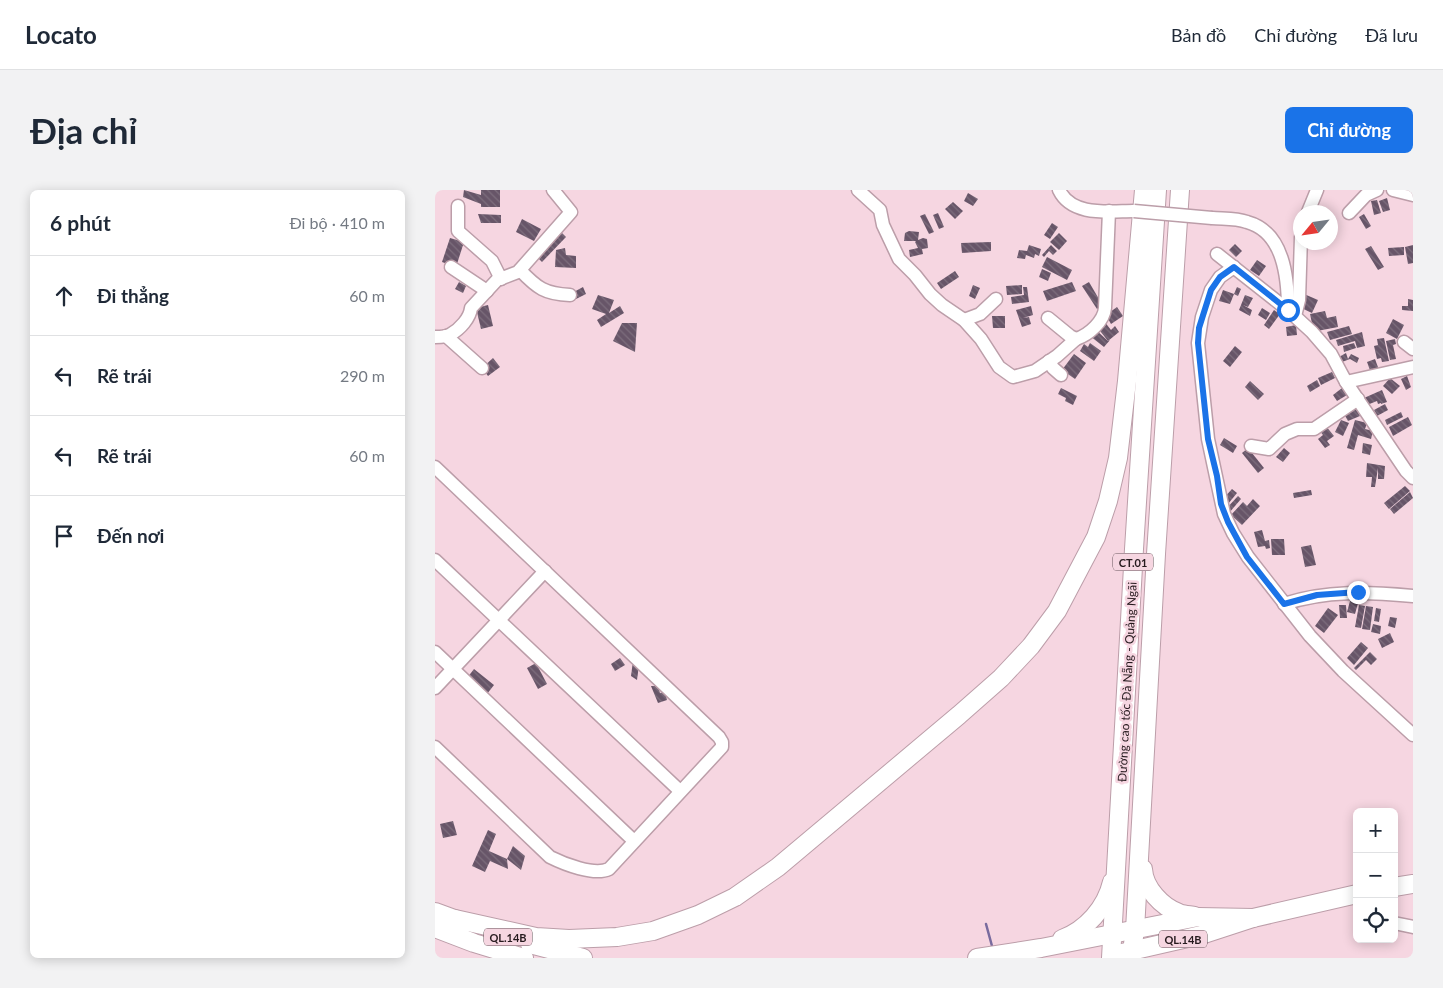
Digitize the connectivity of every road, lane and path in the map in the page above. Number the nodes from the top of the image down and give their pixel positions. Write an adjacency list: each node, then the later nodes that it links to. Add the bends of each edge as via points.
1 (553, 190): 19 (street, via 571,212)
2 (858, 190): 26 (street, via 879,210 899,258 929,294)
3 (1059, 190): 13 (street, via 1068,202 1079,208)
4 (1144, 190): 58 (highway, via 1123,420 1108,502 1096,537 1057,611 1001,678 777,867 735,897 698,915 653,931 617,937 569,939 536,937)
5 (1157, 190): 49 (highway, Đường cao tốc Đà Nẵng - Quảng Ngãi / CT.01)
6 (1180, 190): 50 (highway, Đường cao tốc Đà Nẵng - Quảng Ngãi / CT.01)
7 (1317, 190): 11 (street)
8 (1377, 190): 14 (street, via 1366,195)
9 (1393, 190): 10 (street)
10 (1413, 195)
11 (1311, 205)
12 (458, 206): 20 (street, via 458,231 492,261)
13 (1109, 210): 24 (street, bridge, via 1249,222 1269,234 1276,245); 28 (street, via 1105,313 1087,335)
14 (1349, 213)
15 (1301, 250): 24 (street, via 1299,300)
16 (1217, 254): 18 (street)
17 (451, 267): 21 (street)
18 (1234, 267): 24 (street); 41 (street, via 1220,277 1211,290 1199,328 1208,439 1221,504 1228,522 1247,557)
19 (520, 270): 20 (street); 22 (street, via 536,287)
20 (501, 279): 21 (street)
21 (487, 291): 27 (street, via 462,324 450,335)
22 (570, 295)
23 (997, 299): 26 (street, via 980,314)
24 (1292, 313): 33 (street, via 1331,354)
25 (1047, 318): 28 (street)
26 (964, 320): 29 (street, via 981,338 999,367 1013,377 1035,371)
27 (441, 336): 31 (street)
28 (1076, 339): 29 (street)
29 (1049, 361): 32 (street)
30 (1413, 367): 33 (street)
31 (481, 368)
32 (1061, 375)
33 (1346, 382): 34 (street)
34 (1357, 399): 35 (street, via 1314,429 1297,429 1285,434 1269,449); 37 (street)
35 (1251, 446)
36 (435, 467): 39 (street)
37 (1413, 478)
38 (435, 560): 42 (street)
39 (545, 571): 42 (street); 48 (street, via 719,737 722,747)
40 (1413, 596): 41 (street, via 1334,593)
41 (1284, 604): 46 (street, via 1334,662)
42 (499, 620): 44 (street); 48 (street)
43 (435, 652): 44 (street)
44 (453, 669): 45 (street); 51 (street)
45 (435, 688)
46 (1413, 734)
47 (435, 747): 51 (street, via 560,863 602,872 609,869)
48 (680, 792): 51 (street)
49 (1120, 817): 63 (highway, Đường cao tốc Đà Nẵng - Quảng Ngãi / CT.01); 65 (highway, via 1115,871 1109,894 1100,908 1074,934 1050,944)
50 (1141, 819): 56 (highway, via 1143,875 1148,888 1163,904 1179,913); 62 (highway, Đường cao tốc Đà Nẵng - Quảng Ngãi / CT.01)
51 (634, 841)
52 (1413, 884): 53 (highway)
53 (1398, 886)
54 (1353, 895): 57 (highway, QL.14B)
55 (435, 912): 58 (highway, QL.14B)
56 (1198, 917): 57 (highway, QL.14B); 62 (highway, QL.14B)
57 (1253, 918): 64 (highway, QL.14B)
58 (455, 919): 67 (highway, QL.14B)
59 (1398, 924): 60 (street)
60 (1413, 927)
61 (435, 928): 69 (highway, QL.14B)
62 (1135, 930): 63 (highway, QL.14B); 66 (highway, Đường cao tốc Đà Nẵng - Quảng Ngãi)
63 (1113, 934): 65 (highway, QL.14B); 68 (highway, Đường cao tốc Đà Nẵng - Quảng Ngãi)
64 (1201, 935): 66 (highway, QL.14B); 72 (highway)
65 (1017, 951): 71 (highway, QL.14B)
66 (1131, 955): 68 (highway, QL.14B)
67 (563, 956): 70 (highway, QL.14B)
68 (1108, 957)
69 (524, 958)
70 (583, 958)
71 (977, 958)
72 (1155, 958)

